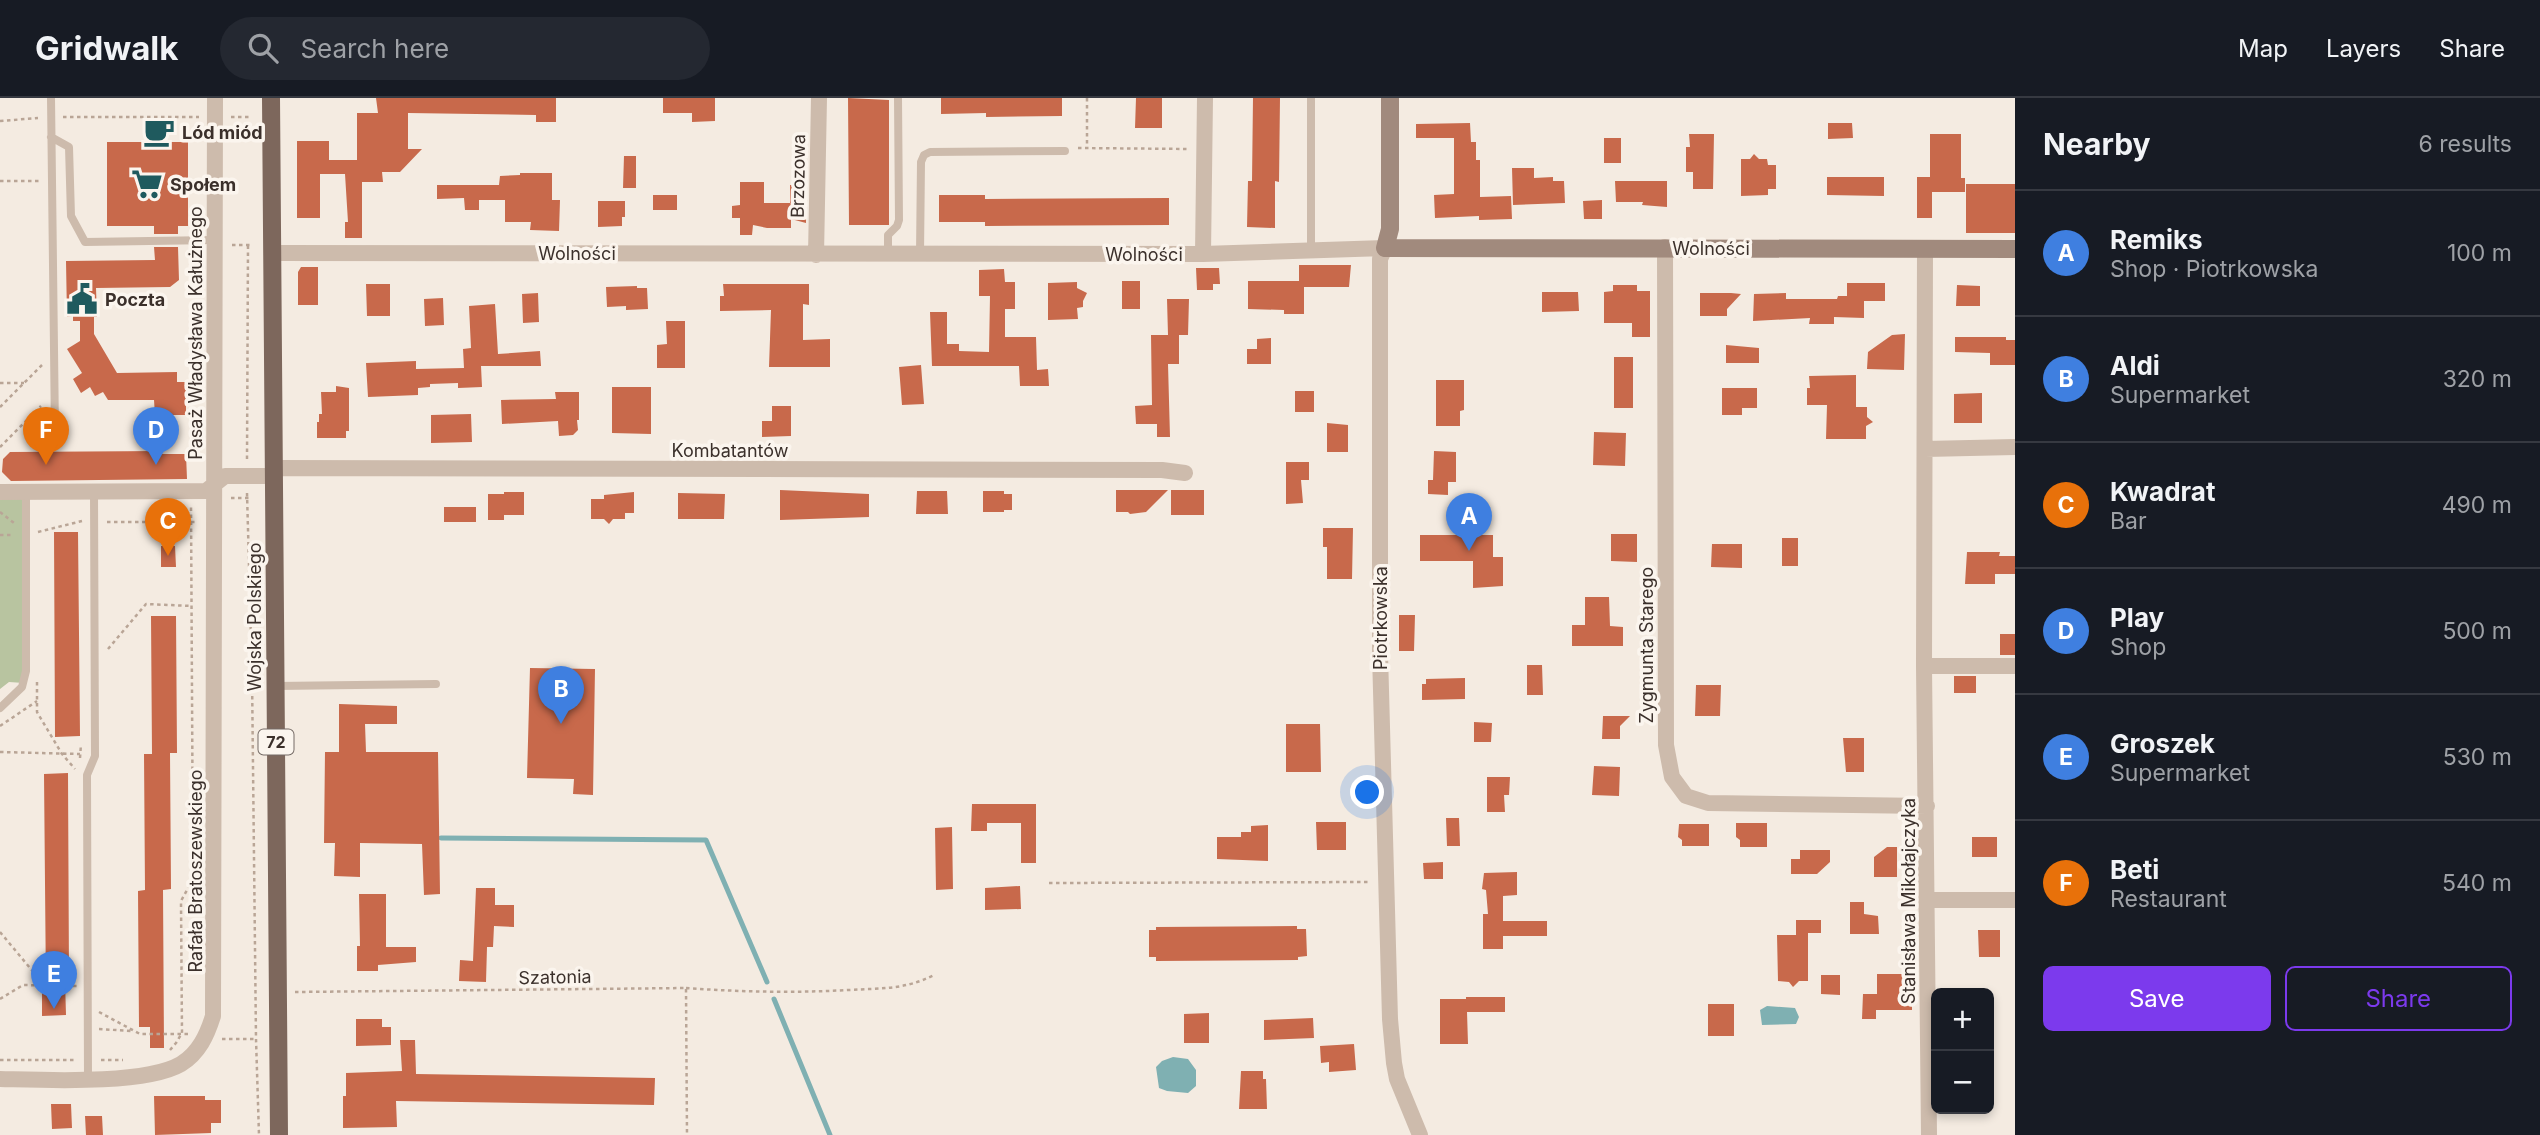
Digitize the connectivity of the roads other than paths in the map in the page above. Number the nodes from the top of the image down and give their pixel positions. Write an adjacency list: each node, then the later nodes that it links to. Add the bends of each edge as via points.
1 (51, 98): 9 (lane)
2 (215, 98): 11 (street, Pasaż Władysława Kałużnego)
3 (271, 98): 17 (main road, Wojska Polskiego / 72)
4 (819, 98): 21 (street, Brzozowa)
5 (898, 98): 18 (lane, via 899,220 888,235)
6 (1205, 98): 20 (street)
7 (1311, 98): 16 (lane)
8 (1390, 98): 13 (street, Piotrkowska, via 1391,229)
9 (51, 136): 11 (lane, via 69,147 71,216 85,242); 22 (lane)
10 (1065, 151): 19 (lane, via 924,155)
11 (213, 243): 27 (street, Pasaż Władysława Kałużnego)
12 (1665, 247): 13 (street, Wolności); 14 (street, Wolności); 36 (street, Zygmunta Starego, via 1666,745 1672,777 1686,796 1708,803)
13 (1385, 248): 16 (street, Wolności); 42 (street, Piotrkowska, via 1380,259 1380,613 1390,1019 1398,1079)
14 (1925, 248): 15 (street, Wolności); 24 (street, Stanisława Mikołajczyka)
15 (2015, 249)
16 (1311, 252): 20 (street, Wolności)
17 (272, 253): 21 (street, Wolności); 25 (main road, Wojska Polskiego / 72)
18 (888, 254): 19 (street, Wolności); 21 (street, Wolności)
19 (920, 254): 20 (street, Wolności)
20 (1203, 254)
21 (816, 255)
22 (55, 432)
23 (2015, 447): 24 (street)
24 (1925, 449): 31 (street, Stanisława Mikołajczyka)
25 (274, 472): 26 (street, Kombatantów); 27 (street, Kombatantów, via 225,476); 34 (main road, Wojska Polskiego / 72)
26 (1185, 473)
27 (215, 491): 29 (street, Kombatantów); 39 (street, Rafała Bratoszewskiego, via 213,1016 207,1035 181,1063 136,1077)
28 (0, 492): 30 (street, Kombatantów)
29 (94, 492): 30 (street, Kombatantów); 39 (lane, via 95,757 87,775)
30 (26, 493): 35 (lane, via 26,671 22,687)
31 (1924, 666): 32 (street); 36 (street, Stanisława Mikołajczyka)
32 (2015, 666)
33 (436, 684): 34 (lane)
34 (276, 686): 41 (main road, Wojska Polskiego / 72)
35 (0, 708)
36 (1927, 806): 37 (street, Stanisława Mikołajczyka)
37 (1927, 900): 38 (street); 43 (street, Stanisława Mikołajczyka)
38 (2015, 900)
39 (88, 1078): 40 (street)
40 (0, 1079)
41 (279, 1135)
42 (1420, 1135)
43 (1929, 1135)

